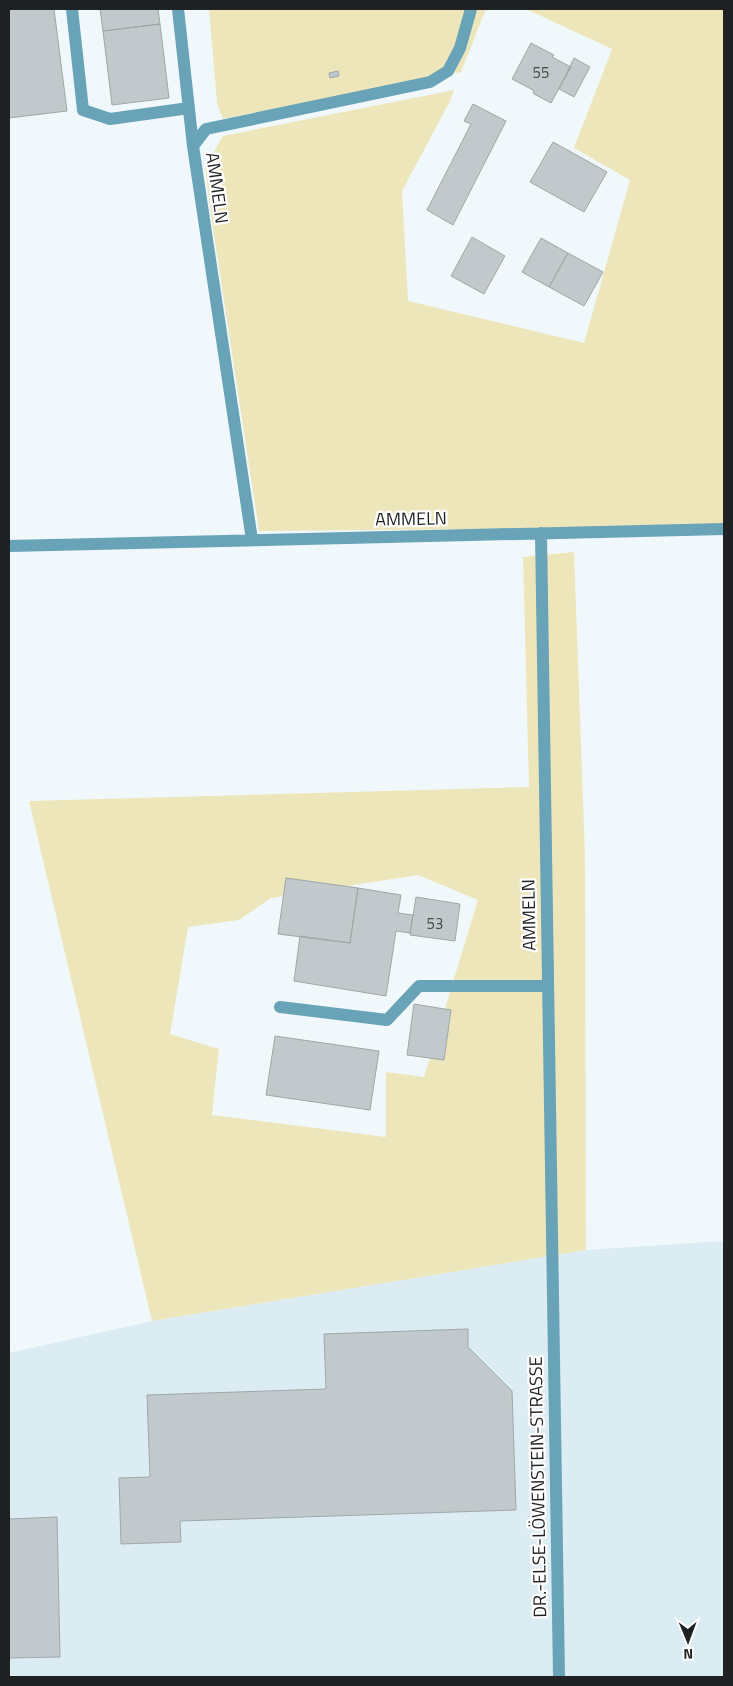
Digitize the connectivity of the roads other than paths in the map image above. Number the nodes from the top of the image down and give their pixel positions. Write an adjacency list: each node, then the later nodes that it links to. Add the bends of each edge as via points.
1 (72, 9): 4 (street, via 83,110 110,119)
2 (178, 9): 4 (street)
3 (471, 9): 5 (street, AMMELN, via 460,48 448,70 430,82 206,130)
4 (189, 108): 5 (street)
5 (194, 146): 8 (street, AMMELN)
6 (724, 529): 7 (street, AMMELN)
7 (541, 533): 8 (street, AMMELN); 10 (street, AMMELN)
8 (252, 540): 9 (street, AMMELN)
9 (9, 546)
10 (548, 986): 11 (street, via 419,986 387,1020); 12 (street, AMMELN)
11 (280, 1007)
12 (553, 1297): 13 (street, DR.-ELSE-LÖWENSTEIN-STRASSE)
13 (559, 1677)

